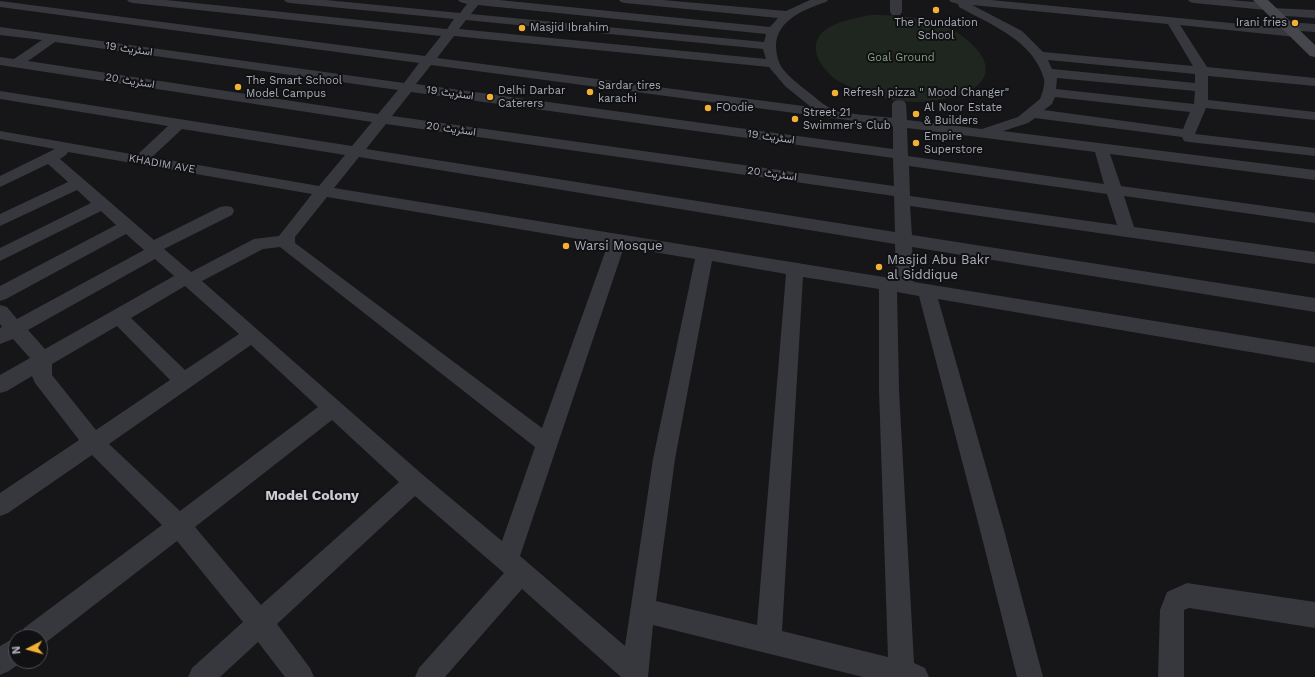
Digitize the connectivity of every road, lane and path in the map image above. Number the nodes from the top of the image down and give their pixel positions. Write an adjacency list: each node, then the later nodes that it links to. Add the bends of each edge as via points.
1 (133, 0): 18 (street)
2 (290, 0): 9 (street)
3 (625, 0): 12 (street)
4 (815, 0): 12 (street)
5 (951, 0): 22 (street, via 1018,34)
6 (955, 0): 13 (street)
7 (1194, 0): 10 (street)
8 (0, 4): 23 (street)
9 (469, 4): 17 (street); 18 (street); 20 (street)
10 (1266, 6): 11 (street); 15 (main road)
11 (1315, 14)
12 (788, 15): 17 (street)
13 (1171, 20): 15 (street); 27 (street)
14 (1315, 28): 15 (street)
15 (1292, 29): 21 (main road)
16 (0, 31): 19 (street, اسٹریٹ 19)
17 (773, 31): 20 (street)
18 (450, 32): 23 (street); 26 (street)
19 (52, 38): 25 (street); 30 (street, اسٹریٹ 19)
20 (769, 46): 26 (street)
21 (1312, 47)
22 (1039, 55): 27 (street); 28 (street)
23 (427, 60): 30 (street); 37 (street)
24 (0, 62): 25 (street, اسٹریٹ 20)
25 (16, 64): 39 (street, اسٹریٹ 20)
26 (774, 64): 37 (street, via 805,96)
27 (1202, 70): 29 (street); 31 (street)
28 (1048, 73): 31 (street); 32 (street)
29 (1315, 82)
30 (406, 87): 39 (street); 49 (street, اسٹریٹ 19)
31 (1201, 88): 35 (street)
32 (1048, 92): 35 (street); 36 (street, via 1047,101)
33 (0, 95): 41 (street)
34 (899, 104): 40 (street)
35 (1199, 106): 38 (street); 43 (street)
36 (1032, 112): 42 (street, via 1023,120); 43 (street)
37 (829, 114): 40 (street)
38 (1315, 116)
39 (382, 119): 47 (street); 57 (street, اسٹریٹ 20)
40 (900, 123): 42 (street); 49 (street)
41 (179, 124): 47 (street); 51 (street)
42 (981, 133): 46 (street)
43 (1188, 134): 48 (street, via 1189,138)
44 (0, 135): 45 (street, KHADIM AVE)
45 (70, 148): 50 (street); 51 (street, KHADIM AVE)
46 (1102, 148): 52 (street); 55 (street)
47 (355, 152): 56 (street); 65 (street)
48 (1315, 152)
49 (901, 158): 55 (street, اسٹریٹ 19); 57 (street)
50 (51, 159): 53 (street); 54 (street)
51 (140, 160): 56 (street, KHADIM AVE)
52 (1315, 175)
53 (0, 182)
54 (78, 183): 58 (street); 61 (street)
55 (1114, 190): 60 (street, اسٹریٹ 19); 63 (street)
56 (325, 191): 64 (street, KHADIM AVE); 66 (street, via 287,236)
57 (902, 196): 63 (street, اسٹریٹ 20); 65 (street)
58 (102, 204): 62 (street); 69 (street)
59 (226, 211): 67 (street)
60 (1315, 218)
61 (0, 221)
62 (128, 226): 67 (street); 74 (street)
63 (1127, 231): 70 (street, اسٹریٹ 20)
64 (618, 239): 68 (street, KHADIM AVE); 86 (street)
65 (904, 240): 73 (street); 75 (street)
66 (287, 241): 72 (street, via 260,243); 86 (street, via 287,246)
67 (154, 249): 72 (street); 78 (street)
68 (705, 254): 71 (street, KHADIM AVE); 91 (street, via 664,459)
69 (0, 255)
70 (1315, 258)
71 (795, 268): 73 (street, KHADIM AVE); 95 (street)
72 (188, 279): 77 (street); 79 (street)
73 (906, 287): 80 (street, KHADIM AVE); 97 (street, via 889,390); 101 (street, via 992,530)
74 (0, 294)
75 (1315, 305)
76 (0, 312): 78 (street)
77 (118, 316): 81 (street); 82 (street)
78 (7, 332): 81 (street)
79 (252, 335): 82 (street); 84 (street)
80 (1315, 355)
81 (42, 360): 83 (street); 85 (street, via 42,377)
82 (183, 381): 85 (street)
83 (0, 385)
84 (333, 408): 87 (street); 89 (street)
85 (93, 442): 88 (street); 89 (street)
86 (547, 444): 90 (street)
87 (415, 482): 90 (street); 93 (street)
88 (0, 506)
89 (179, 526): 93 (street); 94 (street)
90 (514, 566): 96 (street); 100 (street)
91 (642, 610): 95 (street); 96 (street)
92 (1315, 615): 102 (street, via 1187,595 1176,601 1172,610)
93 (260, 623): 98 (street); 99 (street)
94 (43, 629)
95 (769, 641): 97 (street)
96 (635, 675)
97 (907, 676)
98 (201, 677)
99 (302, 677)
100 (428, 677)
101 (1030, 677)
102 (1171, 677)

